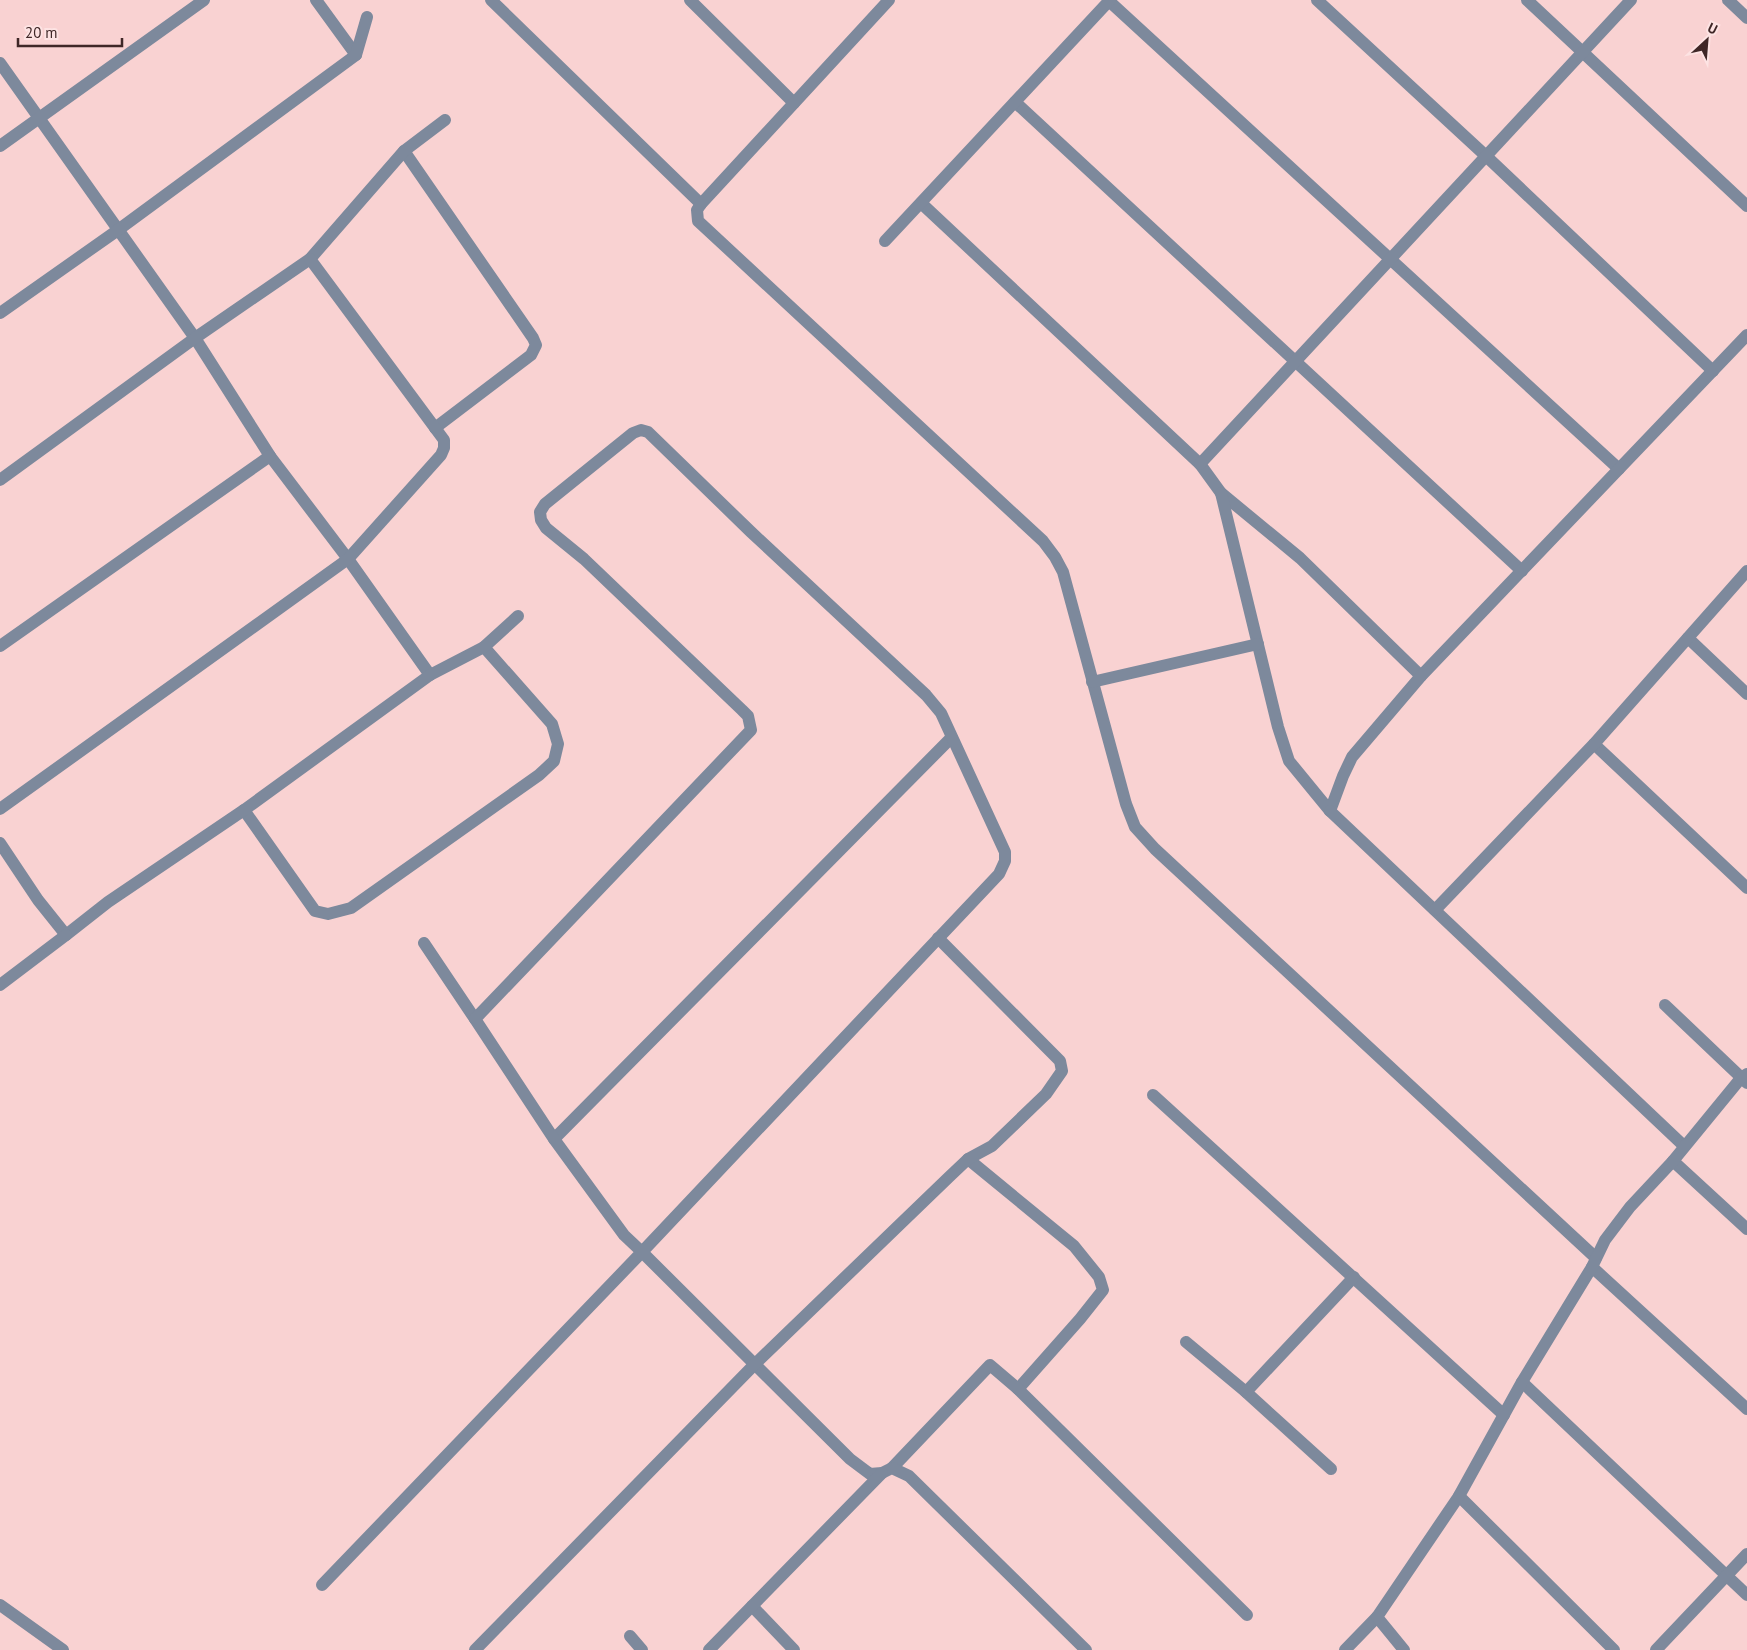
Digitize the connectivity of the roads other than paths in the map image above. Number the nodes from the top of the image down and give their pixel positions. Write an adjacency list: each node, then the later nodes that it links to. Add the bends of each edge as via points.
1 (204, 0): 18 (street)
2 (316, 0): 14 (street)
3 (490, 0): 24 (street)
4 (690, 0): 16 (street)
5 (889, 0): 16 (street)
6 (1318, 0): 22 (street)
7 (1526, 0): 13 (street)
8 (1631, 0): 13 (street)
9 (1728, 0): 12 (street)
10 (1109, 1): 17 (street); 29 (street)
11 (367, 17): 14 (street)
12 (1747, 18)
13 (1583, 52): 22 (street); 25 (street)
14 (356, 55): 26 (street)
15 (0, 63): 18 (street)
16 (794, 102): 24 (street)
17 (1015, 102): 23 (street); 33 (street)
18 (39, 119): 20 (street); 26 (street)
19 (445, 120): 21 (street)
20 (0, 146)
21 (404, 151): 28 (street); 35 (street, via 536,345 530,355)
22 (1486, 156): 29 (street); 34 (street)
23 (920, 203): 27 (street); 37 (street)
24 (700, 204): 51 (street, via 696,216 700,224 1044,541 1063,572)
25 (1747, 206)
26 (118, 230): 30 (street); 32 (street)
27 (885, 242)
28 (310, 259): 32 (street); 35 (street)
29 (1391, 259): 33 (street); 38 (street)
30 (0, 312)
31 (1747, 336): 34 (street)
32 (195, 338): 36 (street); 39 (street)
33 (1296, 361): 37 (street); 42 (street)
34 (1713, 371): 38 (street)
35 (435, 428): 41 (street, via 444,440 441,455)
36 (270, 456): 41 (street); 47 (street)
37 (1200, 464): 40 (street)
38 (1619, 470): 42 (street)
39 (0, 480)
40 (1221, 493): 46 (street); 50 (street, via 1300,558)
41 (348, 559): 49 (street); 55 (street)
42 (1522, 571): 50 (street)
43 (1747, 571): 45 (street)
44 (518, 616): 48 (street)
45 (1688, 638): 52 (street); 54 (street)
46 (1258, 644): 51 (street); 57 (street, via 1289,761)
47 (0, 646)
48 (484, 647): 49 (street); 56 (street, via 552,724 558,744 554,761 539,775 351,908 328,914 315,911)
49 (430, 675): 56 (street)
50 (1421, 676): 57 (street, via 1352,757)
51 (1092, 682): 75 (street, via 1135,827)
52 (1747, 694)
53 (951, 738): 62 (street, via 1005,852 1006,861 999,874); 66 (street, via 941,713 926,695 648,432 633,433 545,504 540,512 541,520 742,710 748,716 751,730); 69 (street)
54 (1594, 744): 59 (street); 60 (street)
55 (0, 809)
56 (244, 810): 61 (street, via 108,902)
57 (1330, 812): 60 (street)
58 (0, 843): 61 (street)
59 (1747, 888)
60 (1435, 910): 70 (street)
61 (66, 935): 64 (street)
62 (938, 938): 71 (street, via 1060,1061 1062,1071 1046,1094 992,1146); 74 (street)
63 (424, 942): 66 (street)
64 (0, 985)
65 (1665, 1005): 67 (street)
66 (475, 1019): 69 (street)
67 (1745, 1078): 70 (street)
68 (1153, 1095): 76 (street)
69 (554, 1139): 74 (street, via 624,1235)
70 (1684, 1146): 72 (street)
71 (968, 1159): 78 (street); 80 (street, via 1074,1246 1099,1277 1103,1290)
72 (1672, 1161): 73 (street); 75 (street, via 1625,1213 1605,1240)
73 (1747, 1229)
74 (642, 1252): 78 (street); 89 (street)
75 (1594, 1263): 79 (street); 82 (street)
76 (1354, 1277): 81 (street); 83 (street)
77 (1186, 1342): 81 (street)
78 (754, 1365): 85 (street, via 850,1459 870,1474); 97 (street)
79 (1522, 1382): 83 (street); 88 (street)
80 (1018, 1389): 85 (street, via 990,1365); 93 (street)
81 (1246, 1392): 84 (street)
82 (1747, 1409)
83 (1504, 1415): 86 (street)
84 (1331, 1469)
85 (887, 1471): 92 (street); 101 (street, via 909,1476)
86 (1459, 1496): 94 (street); 104 (street)
87 (1747, 1554): 88 (street)
88 (1726, 1576): 90 (street); 105 (street)
89 (322, 1585)
90 (1747, 1596)
91 (0, 1605): 96 (street)
92 (752, 1606): 99 (street); 100 (street)
93 (1247, 1616)
94 (1377, 1617): 102 (street); 103 (street)
95 (630, 1636): 98 (street)
96 (63, 1650)
97 (475, 1650)
98 (642, 1650)
99 (709, 1650)
100 (794, 1650)
101 (1086, 1650)
102 (1345, 1650)
103 (1404, 1650)
104 (1614, 1650)
105 (1656, 1650)

